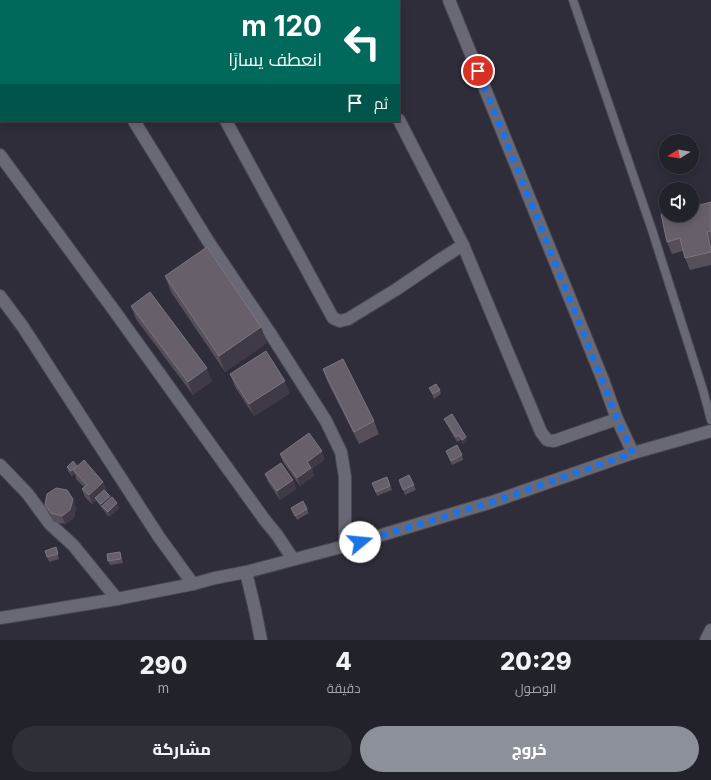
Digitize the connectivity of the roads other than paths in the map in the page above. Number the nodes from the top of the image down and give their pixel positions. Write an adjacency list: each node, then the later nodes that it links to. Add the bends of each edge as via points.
1 (449, 0): 9 (street)
2 (573, 0): 10 (lane, via 652,230)
3 (135, 122): 14 (street, via 208,241 329,427 341,452 345,477)
4 (227, 122): 7 (street, via 333,318 340,321 348,319)
5 (400, 122): 7 (street)
6 (0, 155): 15 (street)
7 (463, 245): 9 (street, via 541,432 547,440 554,441)
8 (0, 296): 17 (street, via 155,531)
9 (617, 419): 12 (street)
10 (711, 420)
11 (711, 430): 12 (street)
12 (633, 453): 14 (street, via 492,502)
13 (0, 465): 18 (street)
14 (345, 546): 15 (street)
15 (294, 559): 16 (street)
16 (246, 572): 17 (street); 21 (street)
17 (193, 584): 18 (street)
18 (117, 598): 19 (street)
19 (0, 618)
20 (711, 630): 22 (street)
21 (261, 640)
22 (706, 640)

